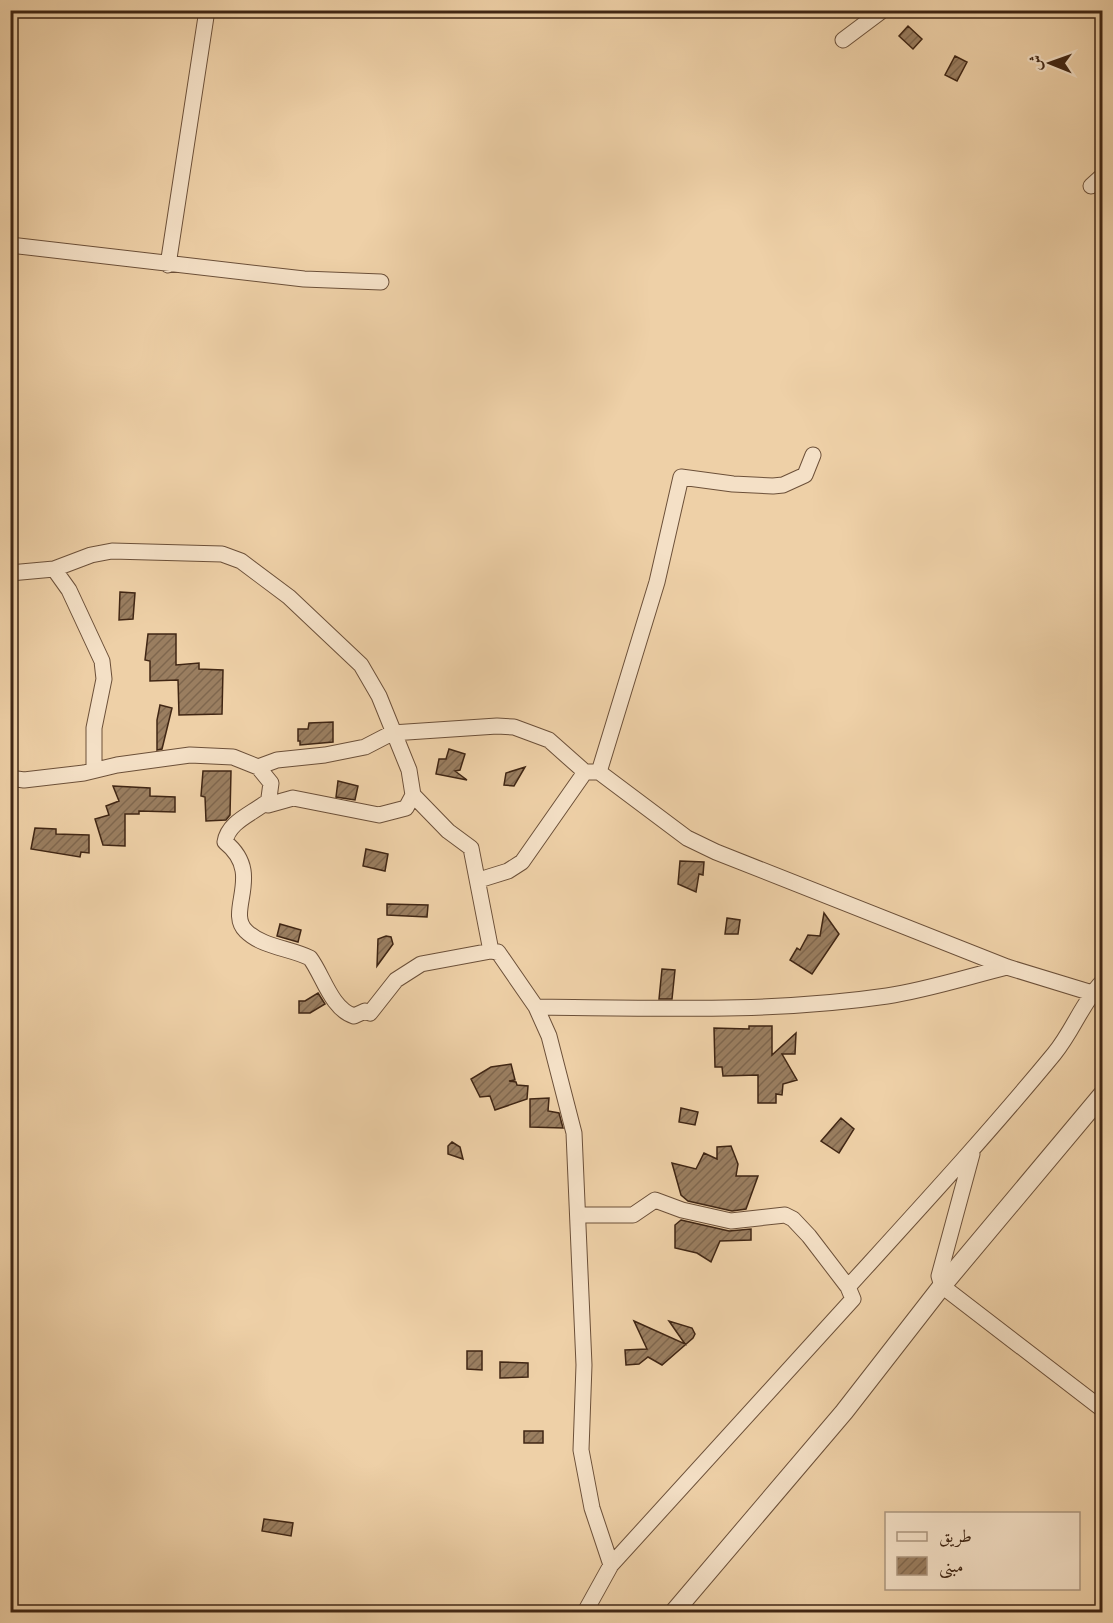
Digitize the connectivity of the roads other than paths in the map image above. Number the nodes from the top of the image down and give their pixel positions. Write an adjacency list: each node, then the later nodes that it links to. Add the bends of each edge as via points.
1 (207, 10): 5 (street)
2 (883, 10): 3 (street)
3 (843, 40)
4 (10, 245): 5 (street)
5 (168, 265): 6 (street, via 304,279)
6 (381, 282)
7 (813, 455): 13 (street, via 805,475 783,485 681,477 657,582)
8 (54, 569): 9 (street); 10 (street, via 112,551 222,554 241,561 289,597 361,665 379,696); 12 (street, via 69,590 102,661 104,679 94,728)
9 (10, 573)
10 (392, 733): 11 (street, via 365,747 277,760); 13 (street, via 514,727 549,740); 15 (street, via 409,770)
11 (258, 767): 12 (street, via 233,758 190,755); 16 (street, via 271,783)
12 (94, 770): 14 (street, via 24,780)
13 (592, 772): 17 (street, via 522,862); 19 (street, via 687,838 716,852)
14 (10, 778)
15 (413, 795): 16 (street, via 406,808 387,814 293,798); 17 (street, via 471,848)
16 (268, 805): 18 (street, via 248,814 226,835 225,842 234,851 244,875 238,921 246,932 263,942 310,958 348,1014 370,1013 396,980 422,964)
17 (479, 880): 18 (street)
18 (491, 951): 21 (street, via 498,952)
19 (1007, 968): 20 (street); 21 (street, via 890,995 829,1003 703,1009)
20 (1097, 987): 23 (street, via 1065,1040)
21 (536, 1007): 24 (street, via 549,1036 574,1132)
22 (1102, 1095): 25 (street)
23 (972, 1152): 25 (street, via 939,1276); 26 (street)
24 (578, 1215): 26 (street, via 633,1215 655,1200 731,1221 785,1215 809,1236); 28 (street, via 584,1365 581,1450 592,1508)
25 (942, 1286): 27 (street); 30 (street, via 844,1412)
26 (848, 1287): 28 (street, via 853,1299)
27 (1102, 1409)
28 (611, 1565): 29 (street)
29 (585, 1612)
30 (674, 1612)

